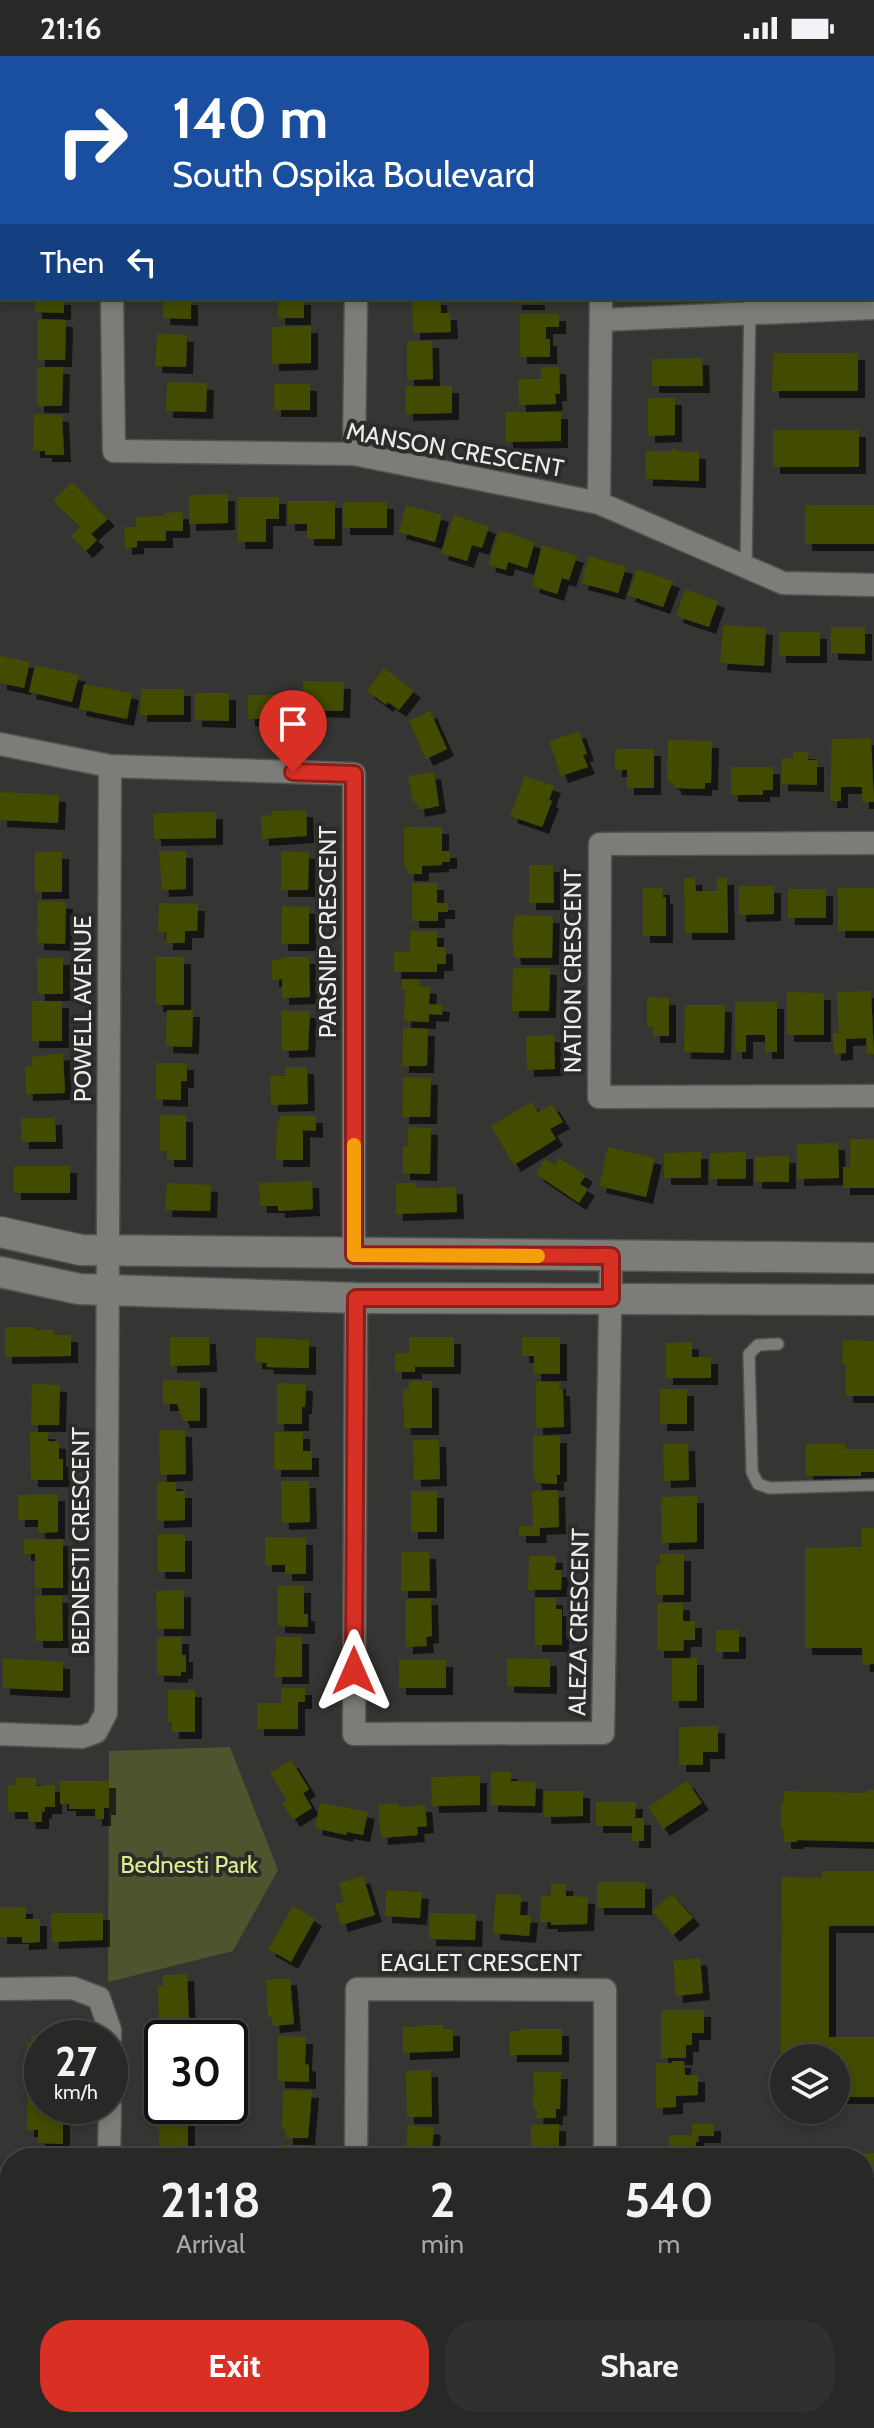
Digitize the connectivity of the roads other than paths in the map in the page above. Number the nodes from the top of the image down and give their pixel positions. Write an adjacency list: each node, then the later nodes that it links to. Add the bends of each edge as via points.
1 (112, 300): 6 (street, MANSON CRESCENT, via 114,451)
2 (356, 300): 6 (street)
3 (750, 306): 4 (street); 5 (street); 8 (lane)
4 (874, 308)
5 (601, 309): 7 (street)
6 (354, 454): 7 (street, MANSON CRESCENT)
7 (599, 503): 8 (street, MANSON CRESCENT)
8 (746, 567): 9 (street, MANSON CRESCENT, via 783,583)
9 (874, 585)
10 (0, 744): 11 (street, PARSNIP CRESCENT)
11 (110, 766): 15 (street, POWELL AVENUE); 16 (street, PARSNIP CRESCENT, via 354,774)
12 (874, 843): 13 (street, NATION CRESCENT, via 600,844 599,1097)
13 (874, 1096)
14 (0, 1232): 15 (main road)
15 (108, 1251): 16 (main road); 20 (street, BEDNESTI CRESCENT)
16 (354, 1255): 17 (main road)
17 (611, 1256): 18 (main road); 22 (street, ALEZA CRESCENT)
18 (874, 1258)
19 (0, 1272): 20 (main road)
20 (108, 1290): 21 (main road); 26 (street, BEDNESTI CRESCENT, via 106,1713 96,1732 82,1737)
21 (356, 1298): 22 (main road); 22 (street, ALEZA CRESCENT, via 354,1734 603,1733)
22 (611, 1298): 23 (main road)
23 (874, 1300)
24 (778, 1344): 25 (lane, via 758,1345 749,1354 752,1472 758,1484)
25 (874, 1485)
26 (0, 1734)
27 (0, 1989): 28 (street, via 73,1988 99,1998)
28 (107, 2020)
29 (110, 2124): 30 (street)
30 (109, 2148)
31 (356, 2148): 32 (street, EAGLET CRESCENT, via 357,1989 404,1989 605,1990)
32 (605, 2148)

